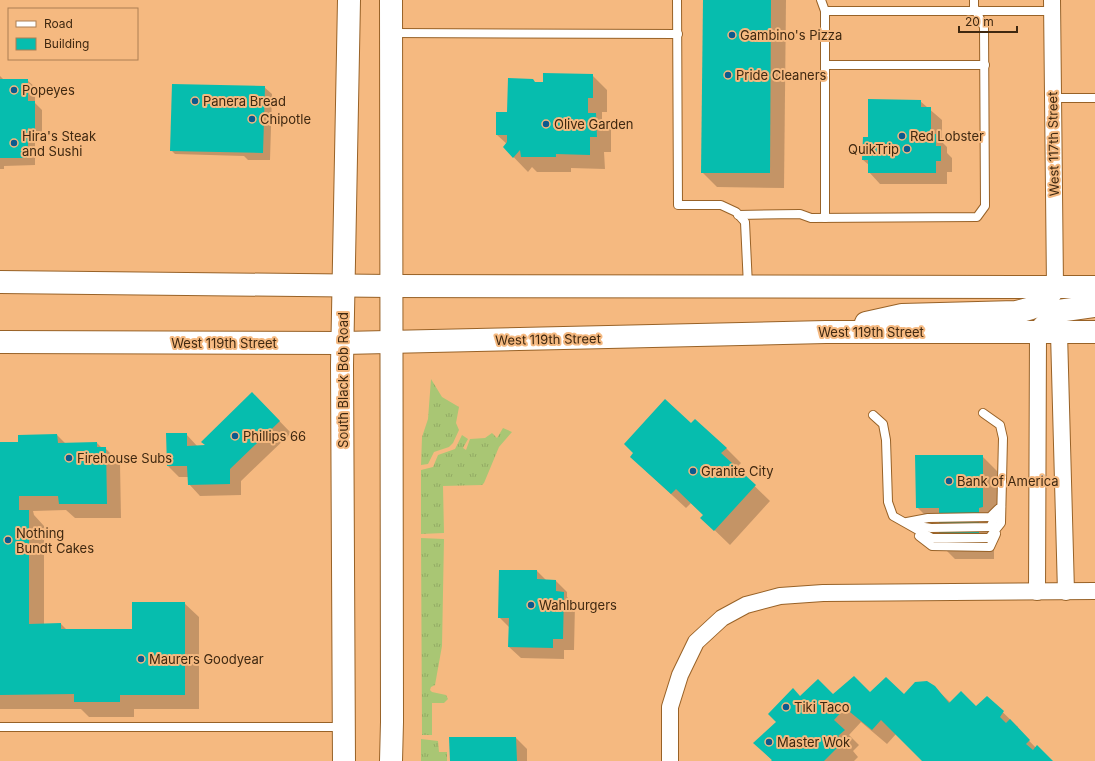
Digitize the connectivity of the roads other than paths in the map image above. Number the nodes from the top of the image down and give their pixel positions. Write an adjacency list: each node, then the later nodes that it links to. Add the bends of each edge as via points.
1 (349, 0): 18 (main road, South Black Bob Road)
2 (391, 0): 9 (main road)
3 (677, 0): 10 (lane)
4 (821, 0): 8 (lane)
5 (974, 0): 7 (lane)
6 (1052, 6): 7 (lane); 13 (street, West 117th Street)
7 (976, 10): 8 (lane); 12 (lane, via 984,27)
8 (825, 11): 11 (lane)
9 (391, 33): 10 (lane); 19 (main road)
10 (678, 34): 15 (lane, via 678,205 721,205)
11 (825, 65): 12 (lane); 16 (lane)
12 (985, 65): 16 (lane, via 985,206 977,217)
13 (1053, 98): 14 (lane); 21 (street, West 117th Street)
14 (1095, 98)
15 (738, 215): 16 (lane, via 800,214 811,218); 20 (lane, via 745,222)
16 (825, 218)
17 (0, 282): 18 (main road)
18 (344, 286): 19 (main road); 30 (main road, South Black Bob Road)
19 (390, 286): 20 (main road); 29 (main road)
20 (748, 287): 21 (main road)
21 (1055, 287): 22 (main road); 24 (main road, via 1047,300 1021,311 902,315)
22 (1095, 287)
23 (1095, 306): 25 (main road, via 1058,311)
24 (826, 332): 25 (main road, West 119th Street); 29 (main road, West 119th Street)
25 (1038, 332): 26 (main road, West 119th Street); 36 (street)
26 (1059, 332): 27 (main road, West 119th Street); 37 (street)
27 (1095, 332)
28 (0, 342): 30 (main road, West 119th Street)
29 (391, 342): 30 (main road, West 119th Street); 41 (main road)
30 (343, 343): 39 (main road, South Black Bob Road)
31 (983, 414): 33 (lane, via 1000,425 1003,438)
32 (873, 415): 34 (lane, via 883,424 886,440 889,510)
33 (1003, 504): 34 (lane, via 990,517 928,518); 34 (lane, via 1001,523 989,538 932,538)
34 (902, 523)
35 (1095, 591): 37 (street)
36 (1037, 592): 37 (street); 42 (street, via 823,593 780,596 746,605 722,618 696,642 680,675 670,706)
37 (1066, 592)
38 (0, 727): 39 (lane)
39 (343, 727): 40 (main road, South Black Bob Road)
40 (344, 761)
41 (391, 761)
42 (670, 761)

